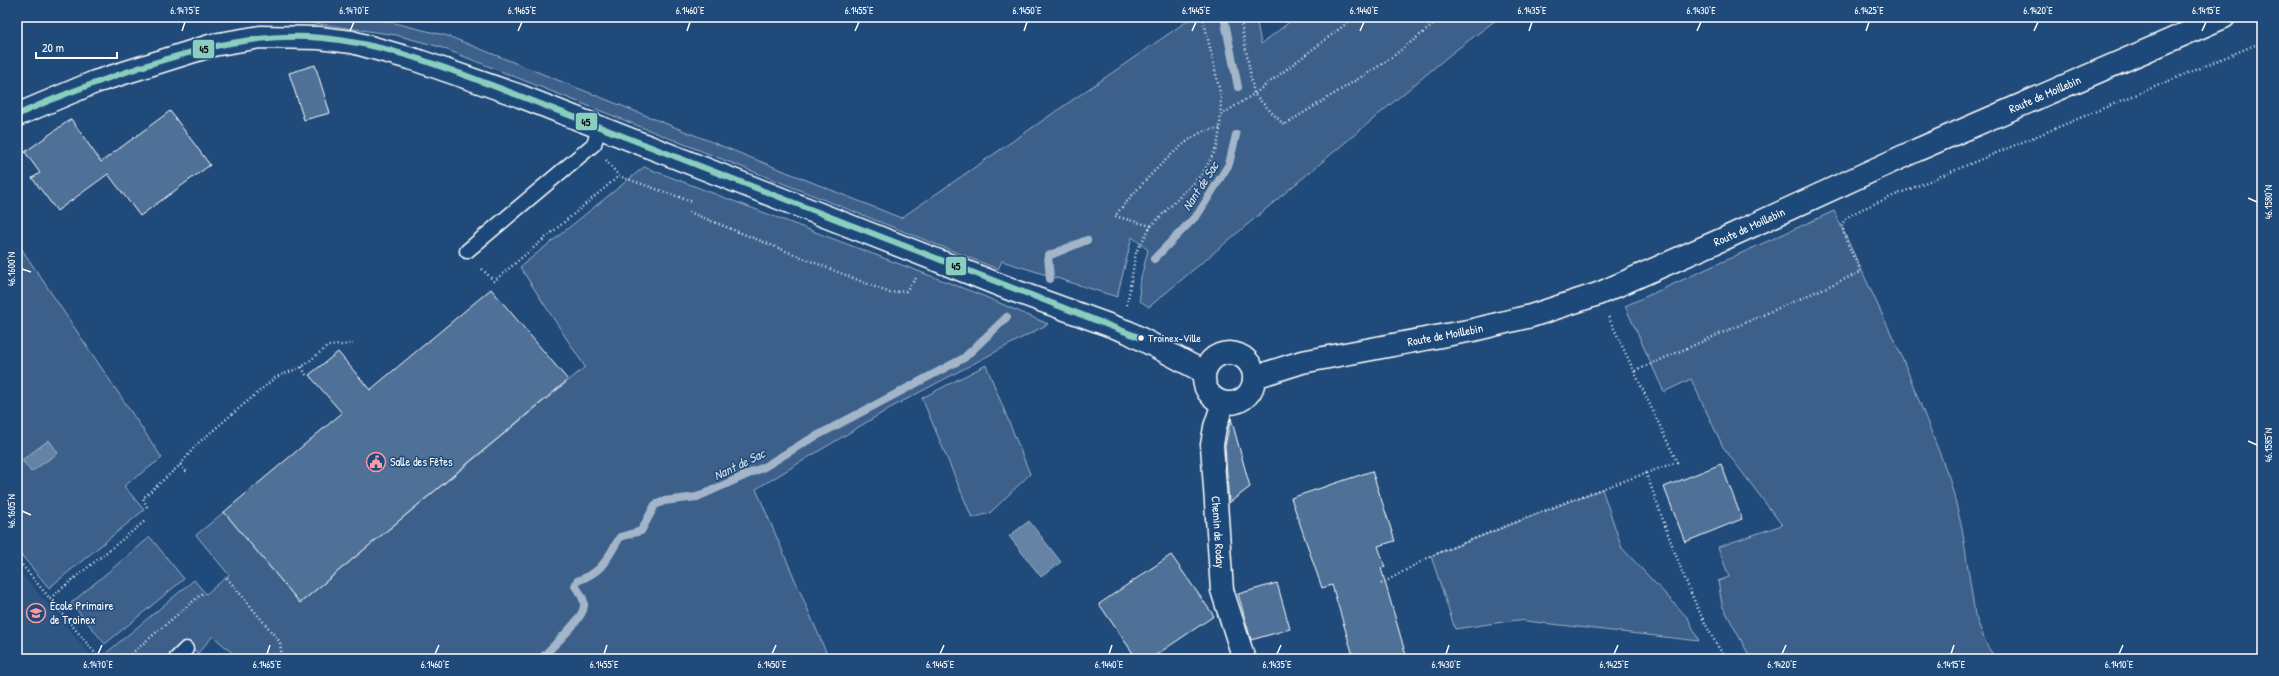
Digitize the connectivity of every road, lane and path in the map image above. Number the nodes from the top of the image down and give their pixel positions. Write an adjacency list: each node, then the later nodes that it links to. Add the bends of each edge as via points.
1 (1203, 17): 9 (path, via 1221,97)
2 (1240, 17): 7 (path)
3 (1355, 17): 7 (path)
4 (1443, 17): 7 (path, via 1387,61 1284,125)
5 (2224, 17): 19 (street, Route de Moillebin, via 1924,147)
6 (2262, 42): 24 (path, via 1862,209 1848,218 1842,226 1861,272)
7 (1254, 94): 9 (path)
8 (17, 115): 11 (street, via 95,82 213,45 260,37 303,38 352,42 458,74)
9 (1221, 116): 10 (path)
10 (1220, 129): 15 (path, via 1217,148 1203,173); 15 (path, via 1208,130 1192,137 1137,188 1115,216)
11 (596, 136): 12 (path); 16 (lane); 17 (street)
12 (619, 176): 13 (path); 18 (path, via 494,281)
13 (693, 202)
14 (689, 212): 17 (path, via 894,294 906,291 910,287)
15 (1151, 226): 20 (path, via 1136,252 1127,301)
16 (467, 251)
17 (925, 255): 20 (street)
18 (482, 269)
19 (1598, 294): 24 (path); 26 (street, Route de Moillebin, via 1488,327 1302,362)
20 (1128, 332): 23 (street)
21 (353, 344): 22 (path, via 328,346)
22 (302, 366): 25 (path); 28 (path, via 276,377 197,444)
23 (1204, 372): 26 (street, via 1212,360 1225,353 1233,353 1246,359 1253,368); 27 (street, via 1206,389 1215,400)
24 (1635, 372): 30 (path, via 1677,462)
25 (307, 377)
26 (1255, 377): 27 (street, via 1253,388 1246,398 1237,403)
27 (1223, 403): 41 (street, Chemin de Roday, via 1212,445 1222,590)
28 (180, 465): 29 (path); 31 (path, via 143,498)
29 (188, 473)
30 (1646, 473): 35 (path, via 1431,556); 42 (path, via 1698,608 1712,639)
31 (147, 508)
32 (144, 521): 37 (path)
33 (17, 558): 37 (path)
34 (227, 578): 40 (path, via 280,642)
35 (1381, 584)
36 (204, 592): 39 (path)
37 (50, 598): 38 (path)
38 (100, 659)
39 (125, 659)
40 (282, 659)
41 (1244, 659)
42 (1726, 659)

